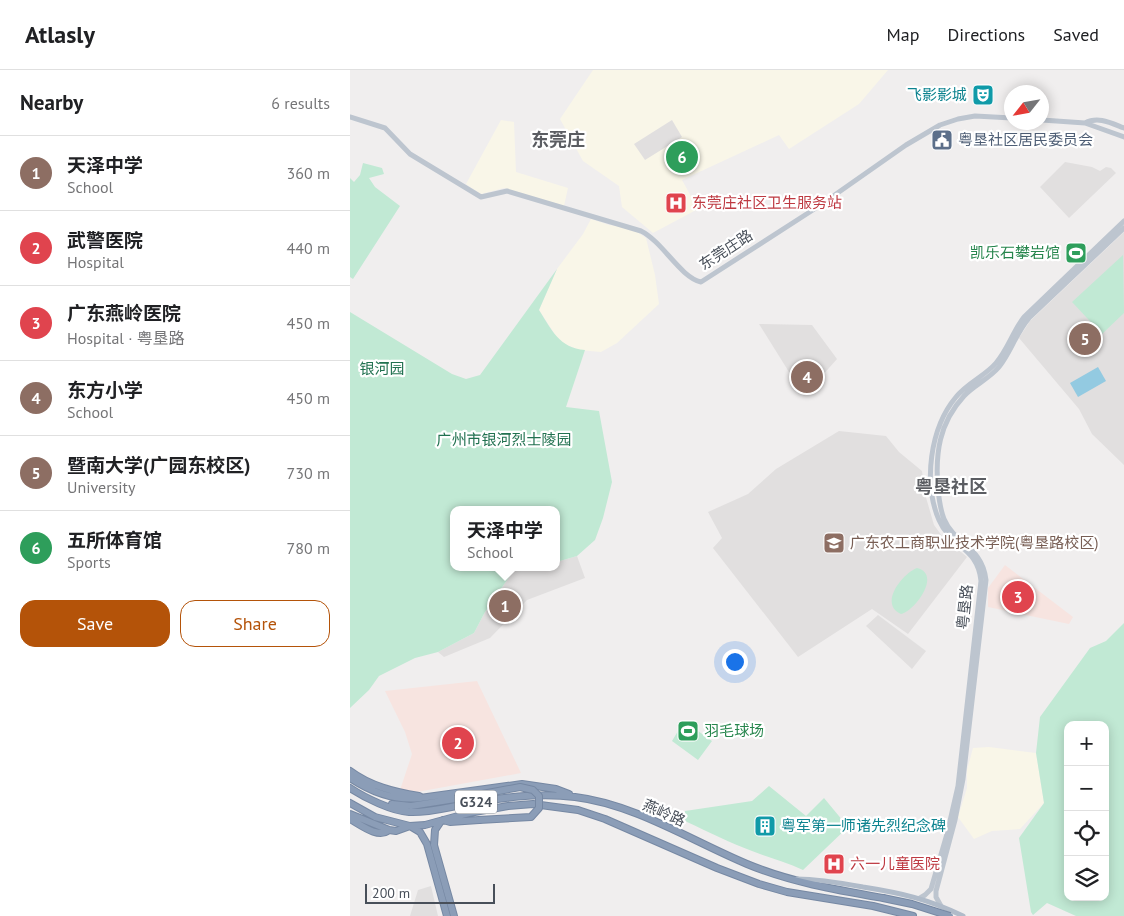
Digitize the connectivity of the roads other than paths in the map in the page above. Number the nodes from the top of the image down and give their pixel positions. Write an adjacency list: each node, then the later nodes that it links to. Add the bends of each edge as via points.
1 (350, 117): 2 (main road, 东莞庄路, via 385,128 410,154 481,197 507,191 641,232 655,240 692,278 701,282 940,125 975,116)
2 (1004, 118)
3 (1049, 120): 4 (main road)
4 (1085, 123): 5 (main road, via 1101,120); 6 (main road)
5 (1124, 128)
6 (1124, 137)
7 (1124, 221): 23 (main road, 粤垦路, via 1024,317 997,362 956,396 943,417 933,445 932,494 937,514 947,535 976,561 981,581 955,801 931,889)
8 (1124, 228): 24 (main road, 粤垦路, via 1029,318 1006,358 953,410 938,445 942,512 951,530 978,557 986,580 963,779 956,820 936,891)
9 (350, 771): 12 (highway, via 382,788)
10 (350, 778): 12 (highway, via 370,790 404,799)
11 (350, 788): 14 (highway, 燕岭路 / G324)
12 (430, 796): 13 (highway, via 522,784 556,789)
13 (576, 797): 14 (highway, 燕岭路 / G324, via 517,796 416,812); 21 (highway, 燕岭路 / G324, via 628,811 746,864)
14 (379, 802): 18 (highway, bridge, via 411,806 520,787 533,790 539,796 540,808 527,818)
15 (350, 804): 19 (highway, 燕岭路 / G324, via 375,817)
16 (350, 814): 20 (highway)
17 (350, 819): 20 (highway, via 378,833)
18 (442, 820): 19 (highway, 燕岭路 / G324); 22 (highway, via 435,830 434,841); 27 (highway, 燕岭路 / G324, via 521,805 578,810 764,886)
19 (410, 826): 20 (highway); 22 (highway, via 420,832 427,844)
20 (389, 830)
21 (794, 879): 23 (main road, 燕岭路 / G324, via 842,883); 28 (highway, bridge, via 920,906)
22 (445, 897): 25 (highway); 26 (highway)
23 (920, 898): 24 (main road, 燕岭路 / G324)
24 (941, 906): 29 (main road, 燕岭路 / G324)
25 (447, 916)
26 (454, 916)
27 (913, 916)
28 (950, 916)
29 (963, 916)

